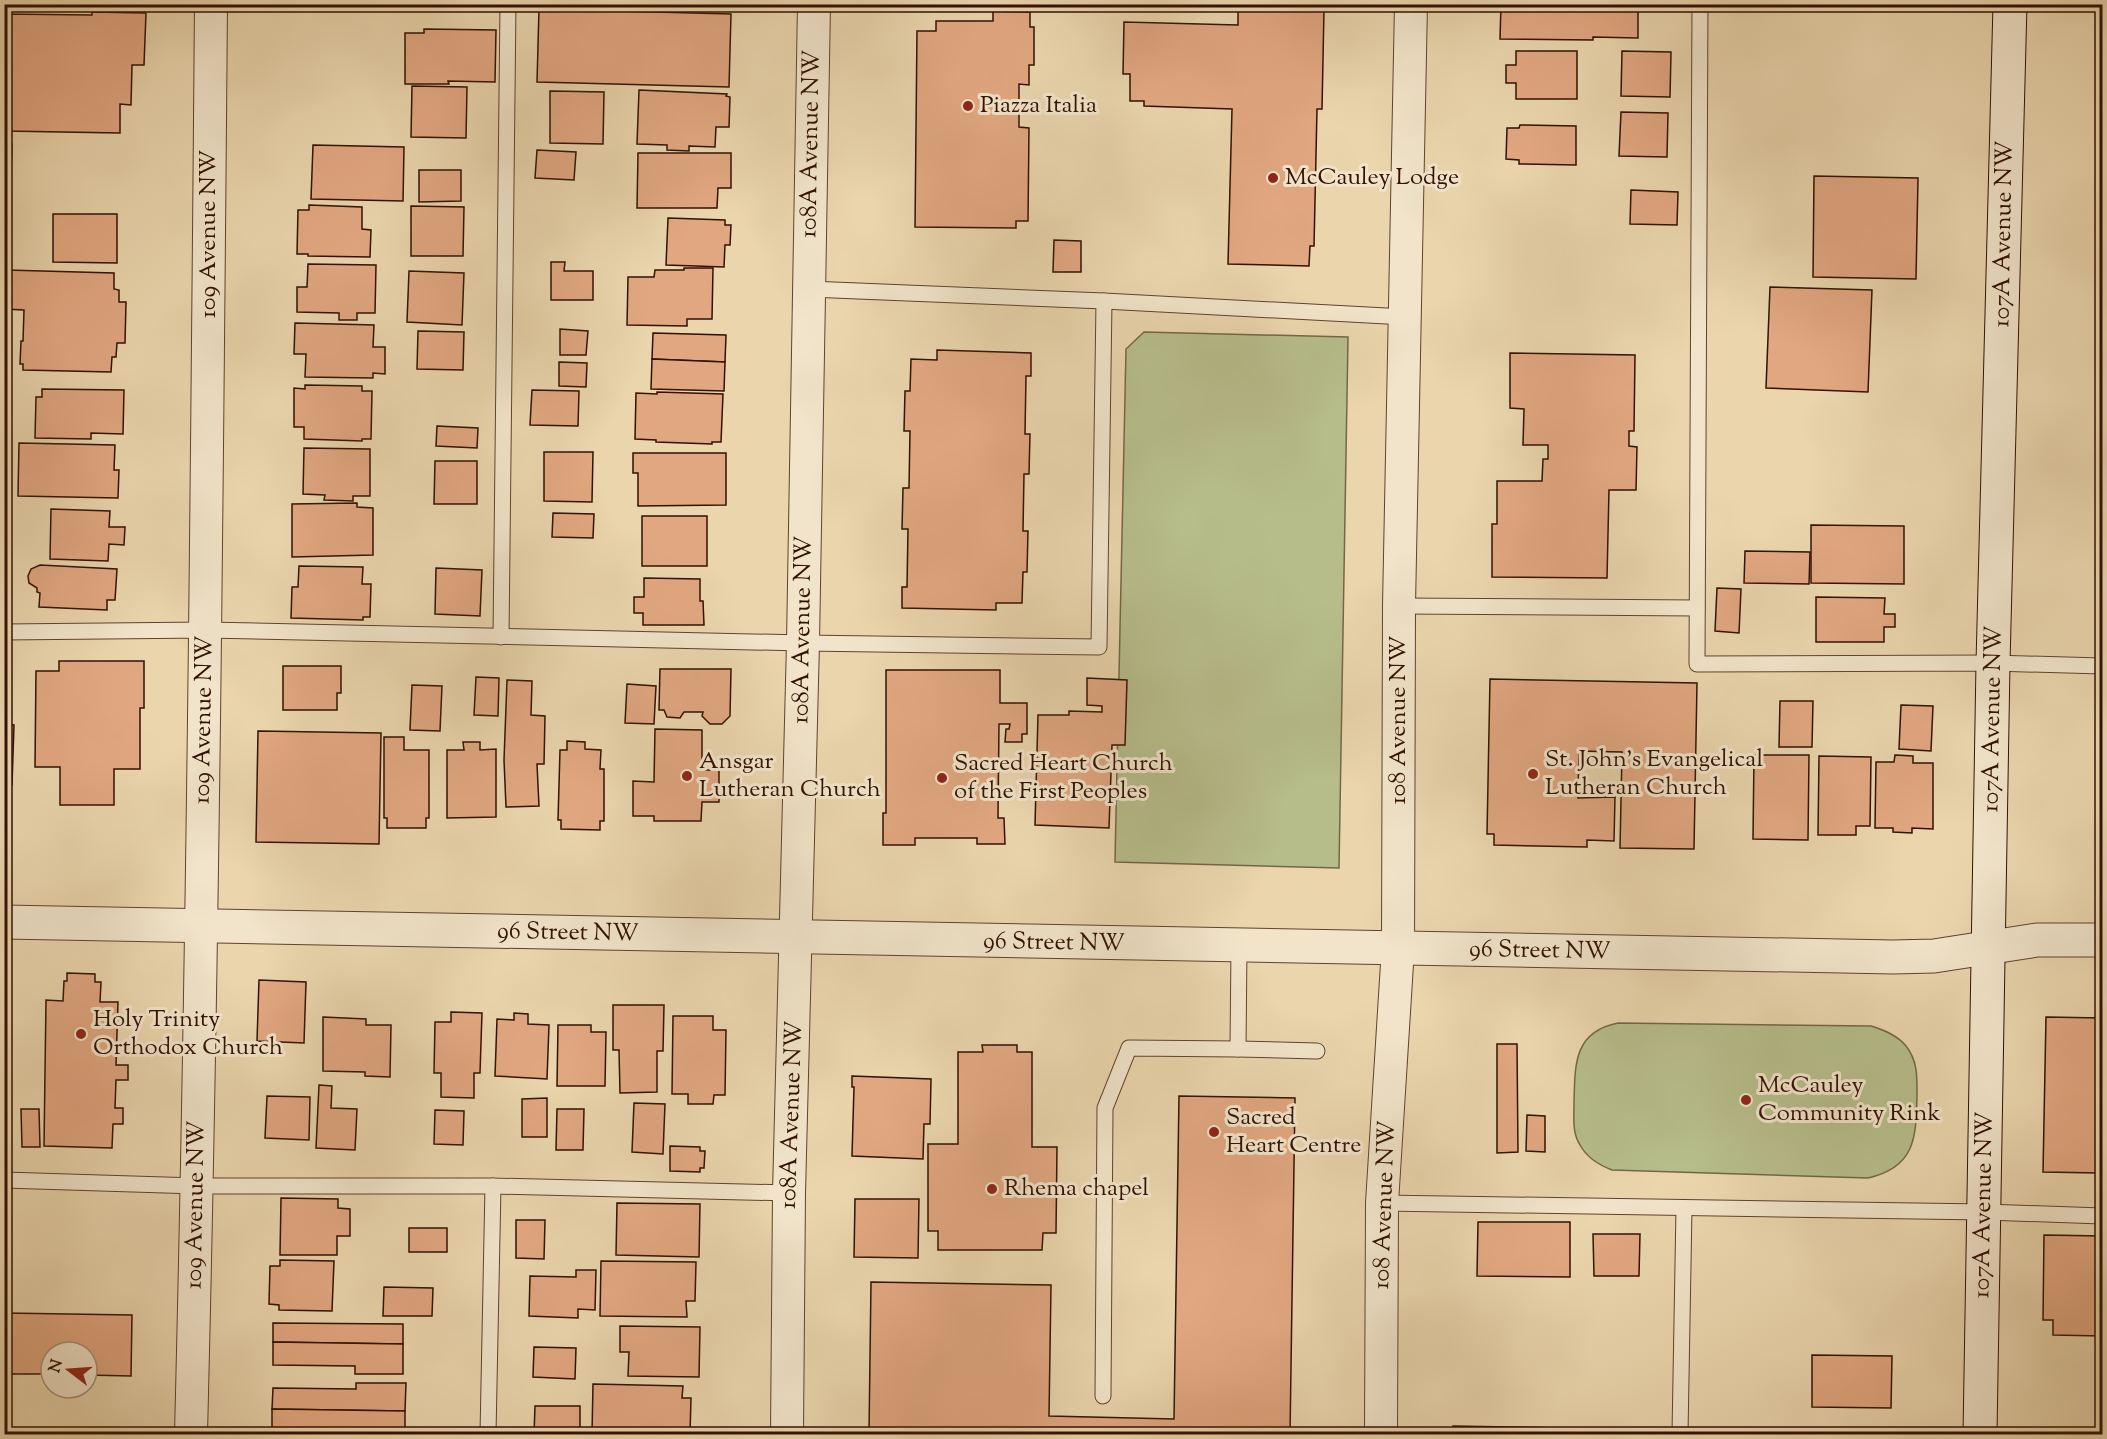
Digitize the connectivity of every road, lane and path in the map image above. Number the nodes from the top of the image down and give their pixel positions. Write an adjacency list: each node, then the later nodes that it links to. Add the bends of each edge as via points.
1 (211, 4): 12 (street, 109 Avenue NW)
2 (508, 4): 14 (lane)
3 (814, 4): 7 (street, 108A Avenue NW)
4 (1411, 4): 9 (street, 108 Avenue NW)
5 (1700, 4): 11 (lane)
6 (2010, 4): 16 (street, 107A Avenue NW)
7 (809, 289): 8 (lane); 15 (street, 108A Avenue NW)
8 (1104, 301): 9 (lane); 15 (lane, via 1099,647)
9 (1405, 317): 10 (street, 108 Avenue NW)
10 (1399, 606): 11 (lane); 24 (street, 108 Avenue NW)
11 (1697, 608): 16 (lane, via 1696,664)
12 (206, 630): 13 (lane); 14 (lane); 19 (street, 109 Avenue NW)
13 (4, 632)
14 (501, 637): 15 (lane)
15 (803, 643): 20 (street, 108A Avenue NW)
16 (1993, 663): 17 (lane); 23 (street, 107A Avenue NW)
17 (2103, 666)
18 (4, 922): 19 (street, 96 Street NW)
19 (201, 925): 20 (street, 96 Street NW); 28 (street, 109 Avenue NW)
20 (797, 938): 22 (street, 96 Street NW); 30 (street, 108A Avenue NW)
21 (2103, 940): 23 (street, 96 Street NW, via 2037,940)
22 (1239, 946): 24 (street, 96 Street NW); 25 (lane)
23 (1988, 946): 24 (street, 96 Street NW, via 1934,956 1893,957); 33 (street, 107A Avenue NW)
24 (1398, 948): 31 (street, 108 Avenue NW)
25 (1238, 1049): 26 (lane); 35 (lane, via 1130,1048 1105,1108)
26 (1317, 1051)
27 (4, 1180): 28 (lane)
28 (197, 1186): 29 (lane); 36 (street, 109 Avenue NW)
29 (494, 1186): 30 (lane); 37 (lane)
30 (789, 1193): 38 (street, 108A Avenue NW)
31 (1382, 1203): 32 (lane); 39 (street, 108 Avenue NW)
32 (1684, 1208): 33 (lane); 40 (lane)
33 (1984, 1212): 34 (lane); 41 (street, 107A Avenue NW)
34 (2103, 1216)
35 (1104, 1396)
36 (191, 1434)
37 (488, 1434)
38 (787, 1434)
39 (1381, 1434)
40 (1680, 1434)
41 (1980, 1434)

